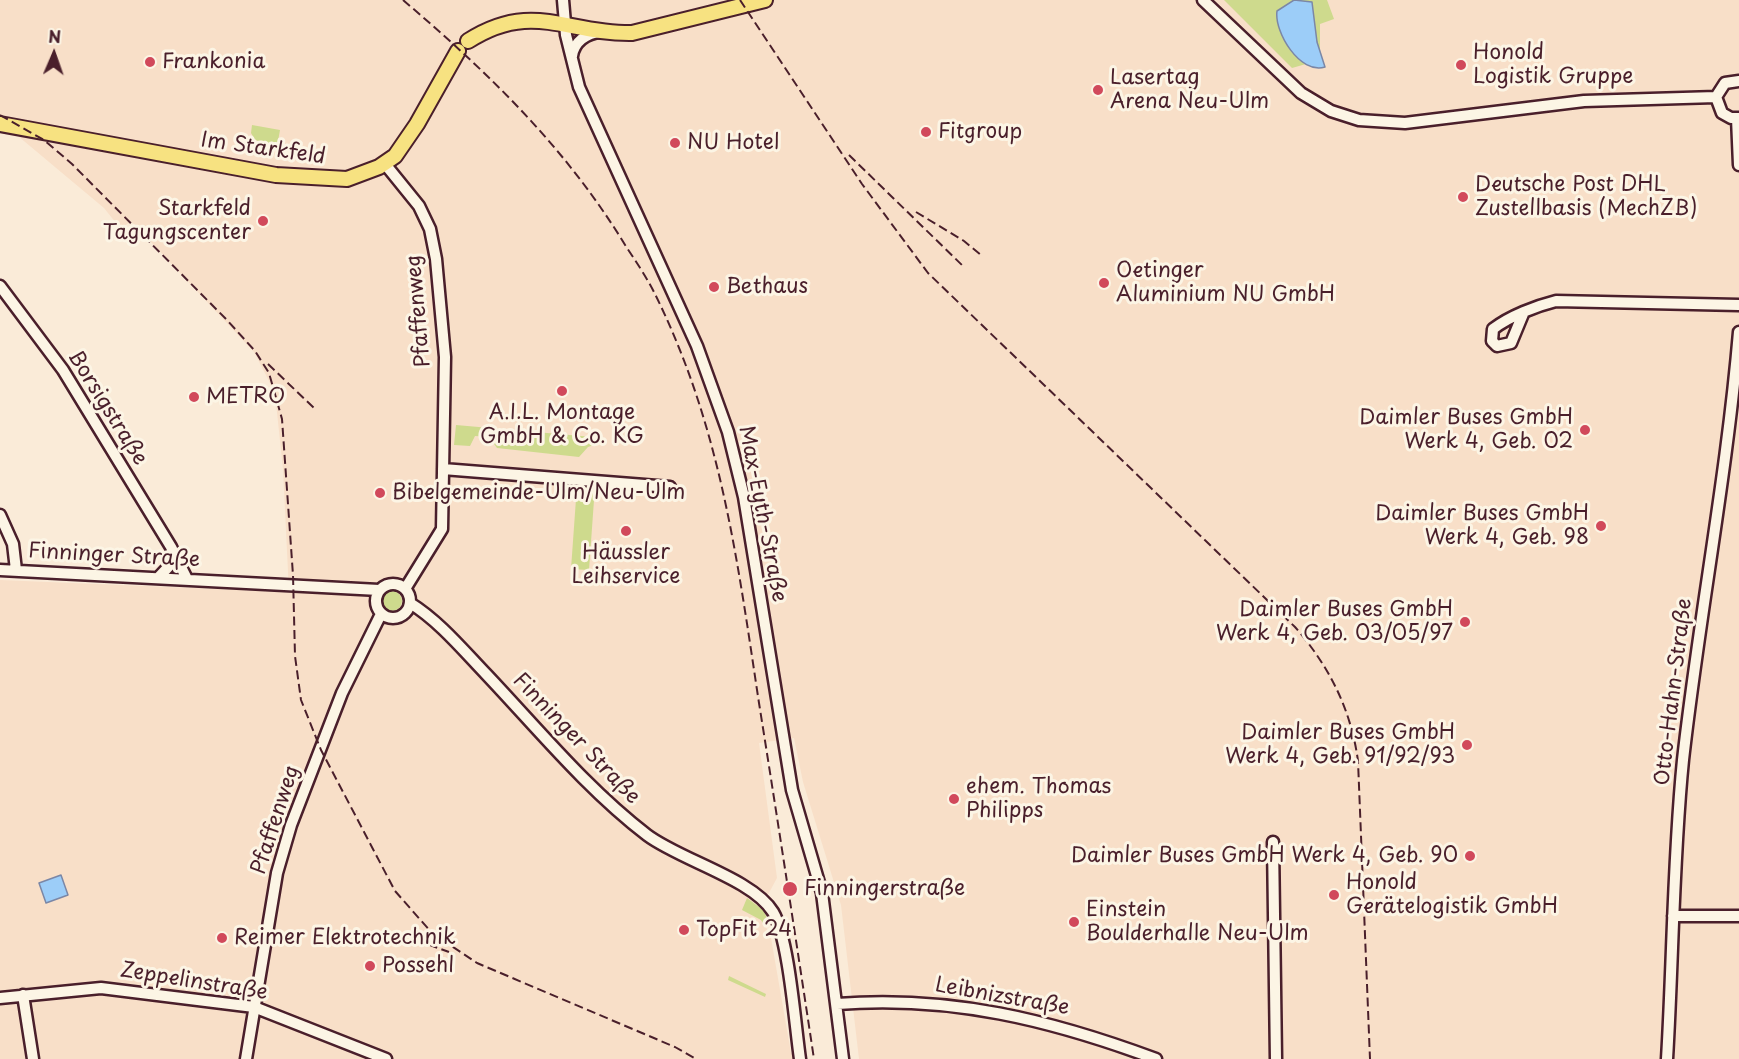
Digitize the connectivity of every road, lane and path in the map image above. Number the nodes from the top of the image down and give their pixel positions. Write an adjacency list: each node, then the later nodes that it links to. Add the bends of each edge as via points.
1 (563, 0): 4 (street, Max-Eyth-Straße)
2 (765, 0): 5 (main road, via 646,31)
3 (1203, 0): 10 (street, via 1301,93 1331,111 1359,120 1405,123 1584,101)
4 (564, 19): 5 (main road); 6 (main road, via 537,15 510,18 490,25); 8 (street, Max-Eyth-Straße)
5 (617, 33): 8 (street, via 595,33 579,42 572,53)
6 (468, 41)
7 (458, 51): 13 (main road, Im Starkfeld, via 406,143)
8 (573, 68): 37 (street, Max-Eyth-Straße, via 592,121 701,355 728,432 744,497 792,790 822,893)
9 (1739, 81): 10 (street, via 1725,83)
10 (1716, 97): 11 (street, via 1722,113)
11 (1738, 118): 14 (street)
12 (0, 124): 13 (main road, Im Starkfeld, via 301,178 347,179)
13 (385, 164): 20 (street, Pfaffenweg, via 426,217 434,244 445,357)
14 (1739, 165)
15 (0, 276): 16 (street, Borsigstraße)
16 (3, 288): 23 (street, Borsigstraße, via 63,370)
17 (1739, 305): 18 (street, via 1570,300 1544,304)
18 (1523, 314)
19 (1739, 332): 34 (street, Otto-Hahn-Straße, via 1726,465 1683,762)
20 (443, 470): 21 (street); 28 (street, Pfaffenweg, via 442,529)
21 (670, 487)
22 (0, 515): 25 (street, via 13,544)
23 (171, 548): 26 (street, via 173,562); 27 (street, Borsigstraße)
24 (0, 570): 25 (street, Finninger Straße)
25 (16, 570): 26 (street, Finninger Straße)
26 (158, 578): 27 (street, Finninger Straße)
27 (187, 579): 29 (street, Finninger Straße)
28 (403, 587): 29 (street, Finninger Straße, via 389,584); 30 (street)
29 (378, 592): 31 (street, via 376,604)
30 (409, 607): 31 (street, via 396,618); 42 (street, Finninger Straße, via 428,616 630,822 670,850 756,893 776,917 783,943)
31 (384, 616): 38 (street, Pfaffenweg, via 342,693 291,825 277,873)
32 (1273, 842): 45 (street)
33 (1739, 915): 34 (street)
34 (1672, 916): 46 (street, Otto-Hahn-Straße)
35 (23, 995): 36 (street, Zeppelinstraße); 38 (street, Zeppelinstraße, via 101,988); 39 (street)
36 (0, 998)
37 (837, 1004): 43 (street, Max-Eyth-Straße); 44 (street, Leibnizstraße, via 914,1002 984,1010 1053,1024)
38 (254, 1007): 40 (street, Pfaffenweg); 41 (street, Zeppelinstraße)
39 (33, 1059)
40 (246, 1059)
41 (386, 1059)
42 (800, 1059)
43 (843, 1059)
44 (1156, 1059)
45 (1276, 1059)
46 (1667, 1059)

